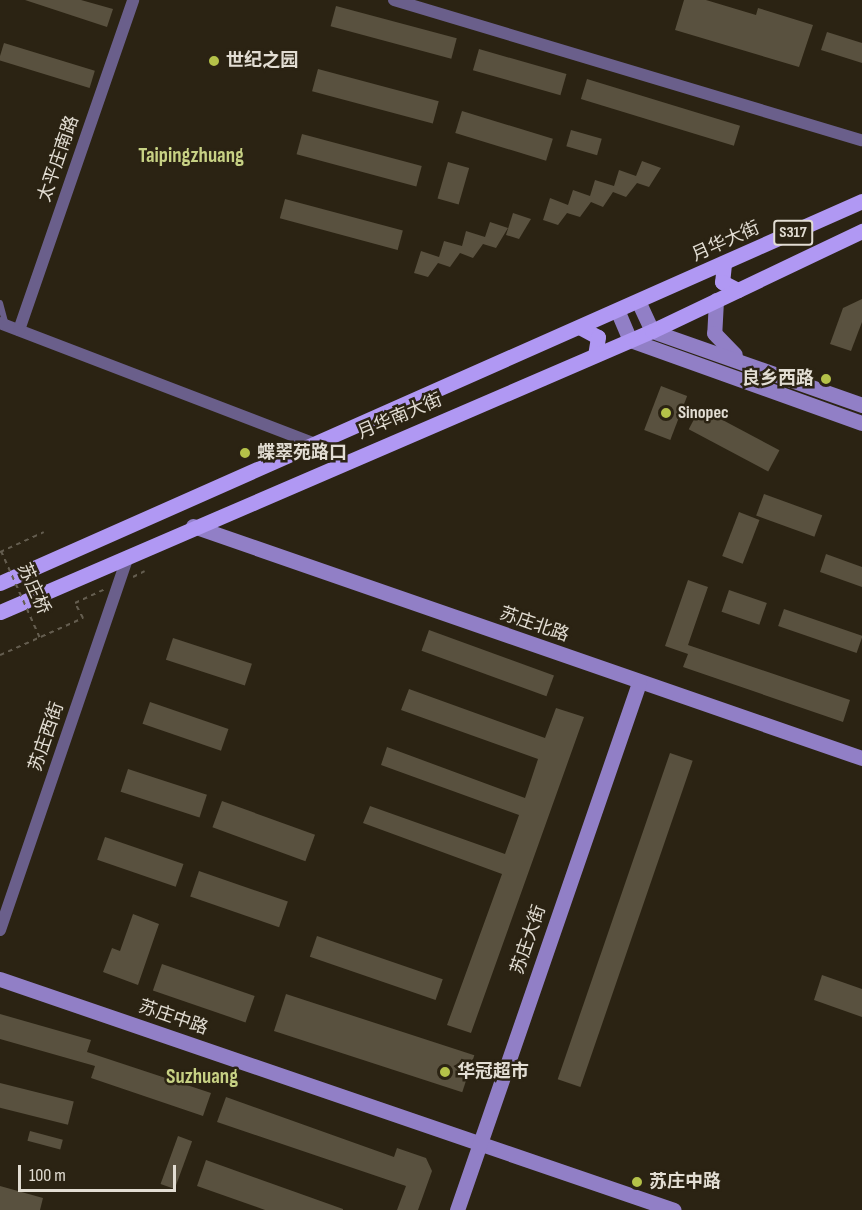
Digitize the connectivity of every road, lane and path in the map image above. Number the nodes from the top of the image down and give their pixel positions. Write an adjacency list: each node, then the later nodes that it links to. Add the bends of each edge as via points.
1 (133, 0): 14 (street, 太平庄南路)
2 (394, 0): 3 (street)
3 (862, 140)
4 (862, 201): 6 (main road, 月华大街 / S317)
5 (862, 231): 7 (main road, S317)
6 (724, 264): 7 (main road, via 722,282); 10 (main road, 月华大街 / S317)
7 (738, 290): 8 (main road, S317)
8 (716, 300): 15 (main road, S317); 18 (street, via 711,319 714,333 722,346)
9 (0, 303): 12 (lane)
10 (639, 303): 11 (main road, 月华南大街 / S317); 15 (street)
11 (618, 312): 13 (main road, 月华南大街 / S317); 16 (street)
12 (3, 324): 14 (street)
13 (581, 328): 17 (main road, via 598,337); 21 (main road, 月华南大街 / S317)
14 (19, 330): 21 (street)
15 (652, 331): 16 (main road, 月华南大街 / S317); 18 (street)
16 (630, 340): 17 (main road, 月华南大街 / S317); 20 (street)
17 (595, 355): 22 (main road, 月华南大街 / S317)
18 (747, 364): 19 (street)
19 (862, 405)
20 (862, 423)
21 (316, 444): 26 (main road, 月华南大街 / S317)
22 (193, 526): 25 (main road, 月华南大街 / S317); 31 (street, 苏庄北路)
23 (44, 532): 24 (path)
24 (1, 552): 29 (path, 苏庄桥, bridge)
25 (128, 556): 28 (main road, 月华南大街 / S317); 33 (street, 苏庄西街)
26 (0, 583)
27 (103, 590): 29 (path, via 75,603 83,618)
28 (0, 612)
29 (40, 638): 30 (path)
30 (0, 655)
31 (639, 683): 32 (street, 苏庄北路); 35 (street, 苏庄大街)
32 (862, 758)
33 (0, 930)
34 (0, 979): 35 (street, 苏庄中路)
35 (479, 1143): 36 (street, 苏庄大街); 37 (street, 苏庄中路)
36 (457, 1210)
37 (674, 1210)

